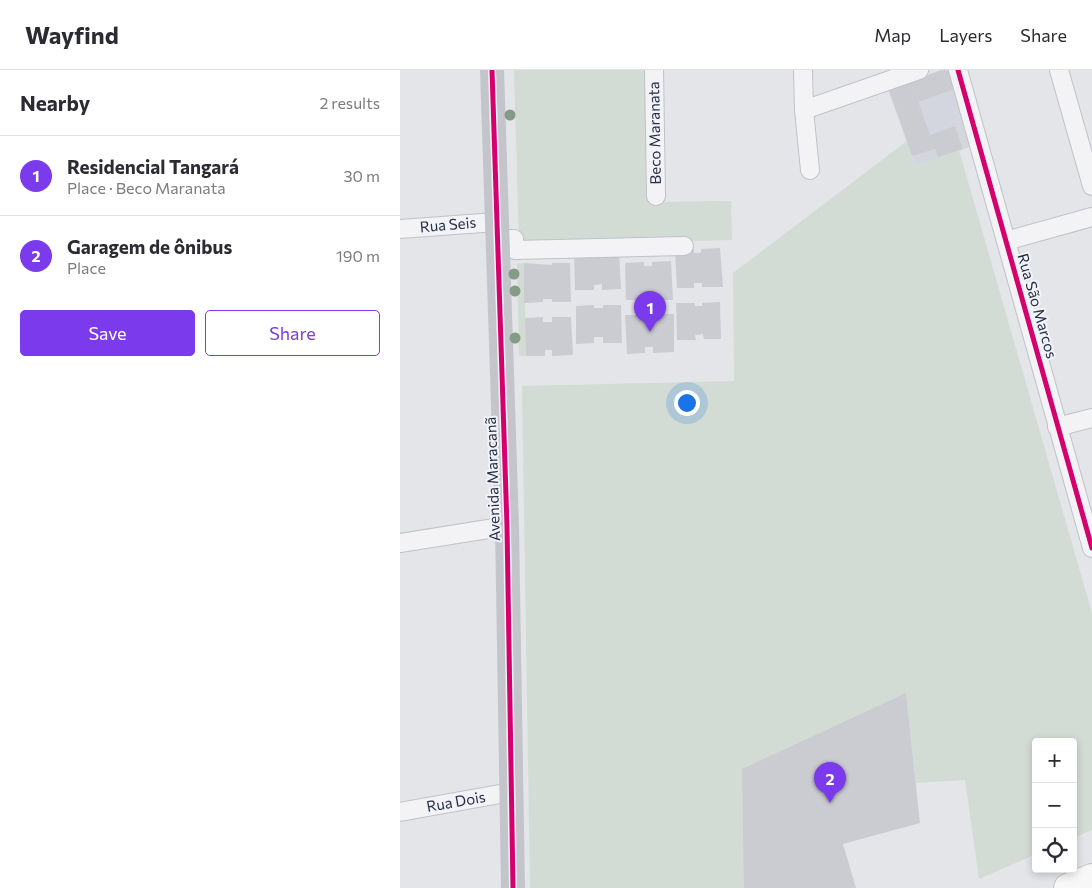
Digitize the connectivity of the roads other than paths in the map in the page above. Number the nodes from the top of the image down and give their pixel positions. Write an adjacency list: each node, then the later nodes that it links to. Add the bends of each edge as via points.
1 (492, 70): 13 (street, Avenida Maracanã)
2 (654, 70): 10 (street, Beco Maranata)
3 (803, 70): 7 (street)
4 (919, 70): 7 (street)
5 (958, 70): 14 (street, Rua São Marcos)
6 (1059, 70): 9 (street)
7 (804, 110): 8 (street)
8 (810, 170)
9 (1092, 186)
10 (656, 196)
11 (1092, 217): 14 (street)
12 (400, 229): 13 (street, Rua Seis)
13 (496, 230): 15 (street, via 514,239 515,250); 18 (street, Avenida Maracanã)
14 (1006, 241): 17 (street, Rua São Marcos)
15 (684, 246)
16 (1092, 418): 17 (street)
17 (1058, 427): 20 (street, Rua São Marcos)
18 (507, 526): 19 (street); 21 (street, Avenida Maracanã)
19 (400, 543)
20 (1092, 548)
21 (511, 792): 22 (street, Rua Dois); 24 (street, Avenida Maracanã)
22 (400, 812)
23 (1092, 878): 25 (main road)
24 (513, 888)
25 (1068, 888)

